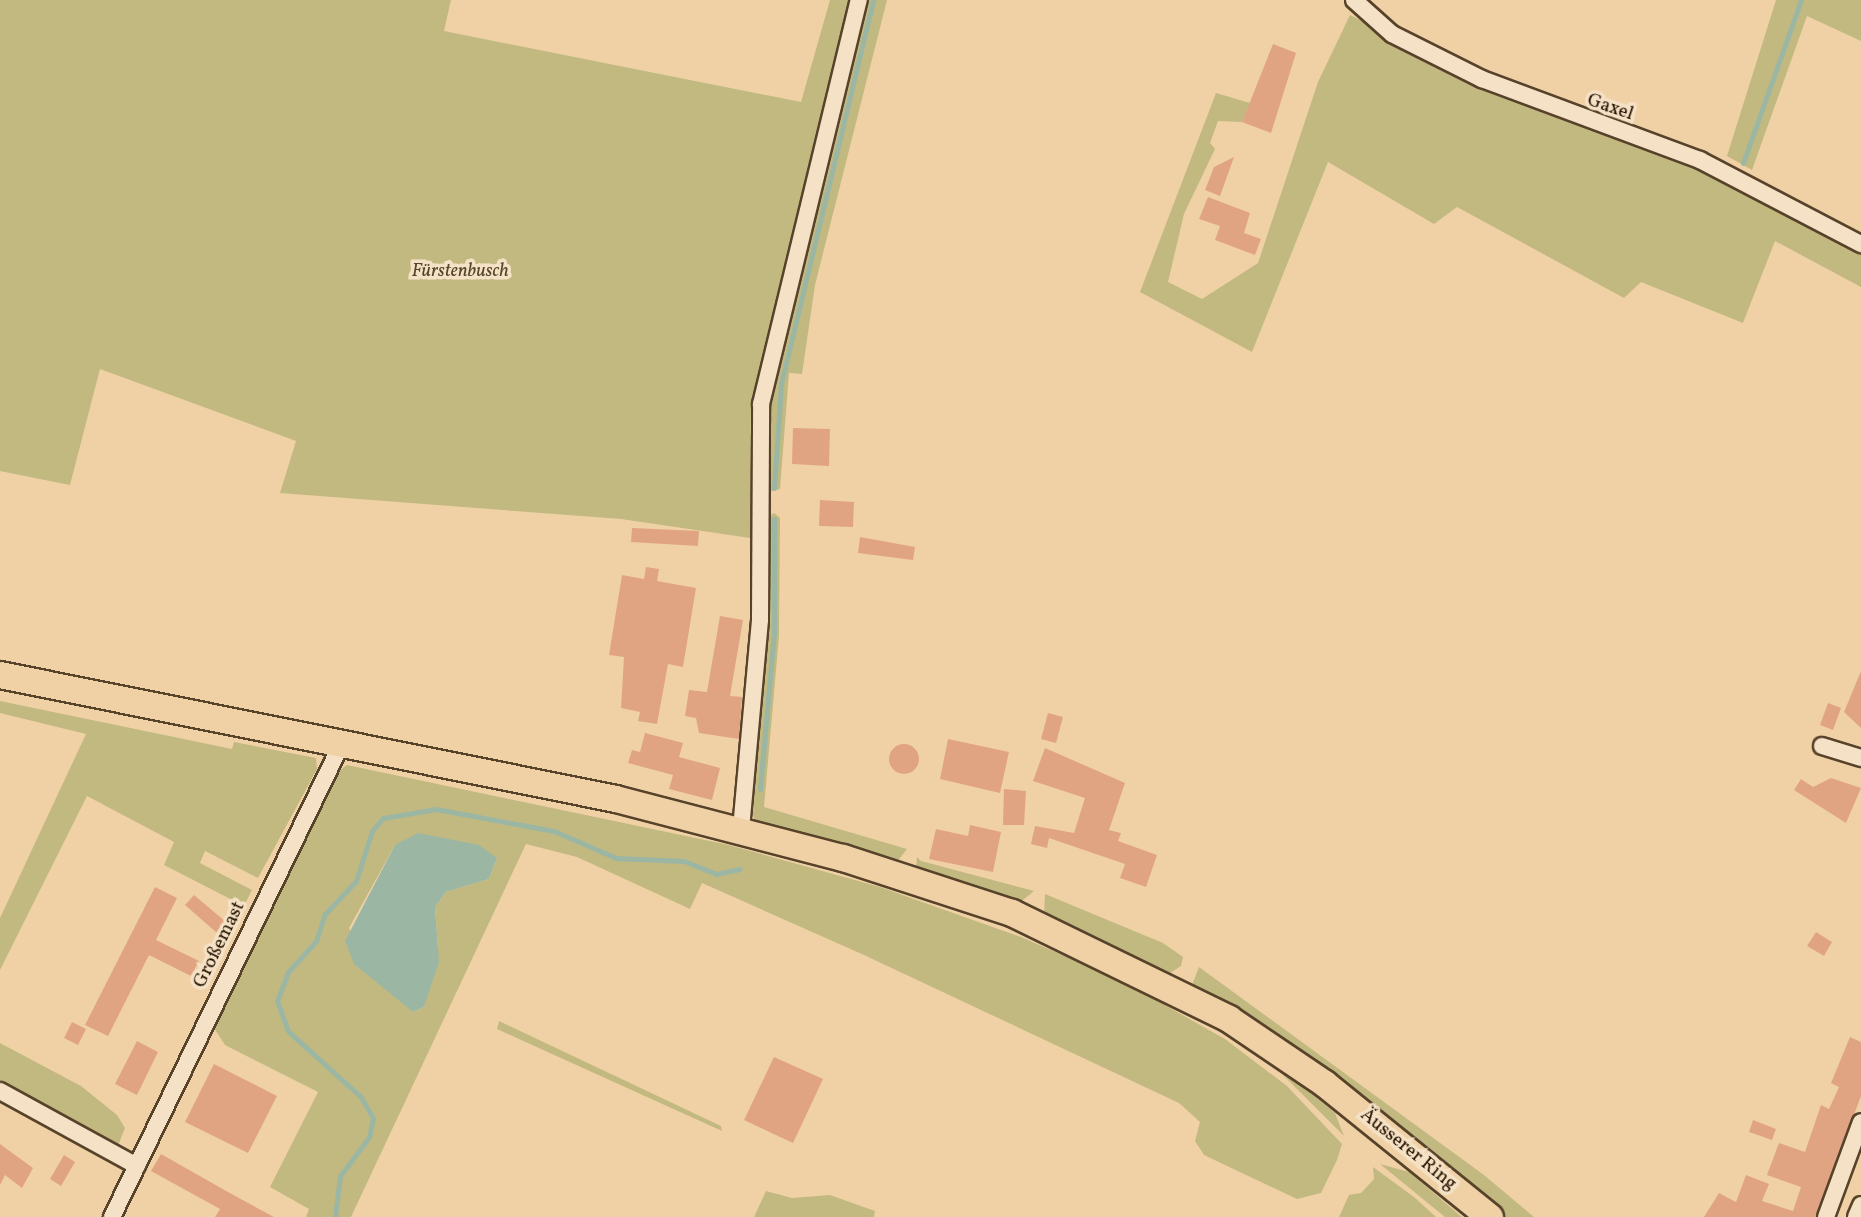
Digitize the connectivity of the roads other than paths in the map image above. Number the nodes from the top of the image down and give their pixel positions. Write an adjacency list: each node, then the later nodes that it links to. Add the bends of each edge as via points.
1 (859, 0): 8 (street, via 761,404 761,620)
2 (1354, 0): 3 (street, Gaxel, via 1392,34 1470,73 1573,118 1700,160)
3 (1861, 244)
4 (0, 675): 5 (main road, Äusserer Ring)
5 (342, 743): 8 (main road, Äusserer Ring); 11 (street, Großemast)
6 (1822, 746): 7 (street)
7 (1861, 758)
8 (741, 829): 14 (main road, Äusserer Ring, via 922,882 1092,948 1229,1019 1325,1084)
9 (0, 1091): 11 (street)
10 (1861, 1122): 15 (street)
11 (137, 1166): 13 (street, Großemast)
12 (1861, 1205): 16 (street)
13 (112, 1217)
14 (1489, 1217)
15 (1826, 1217)
16 (1856, 1217)

